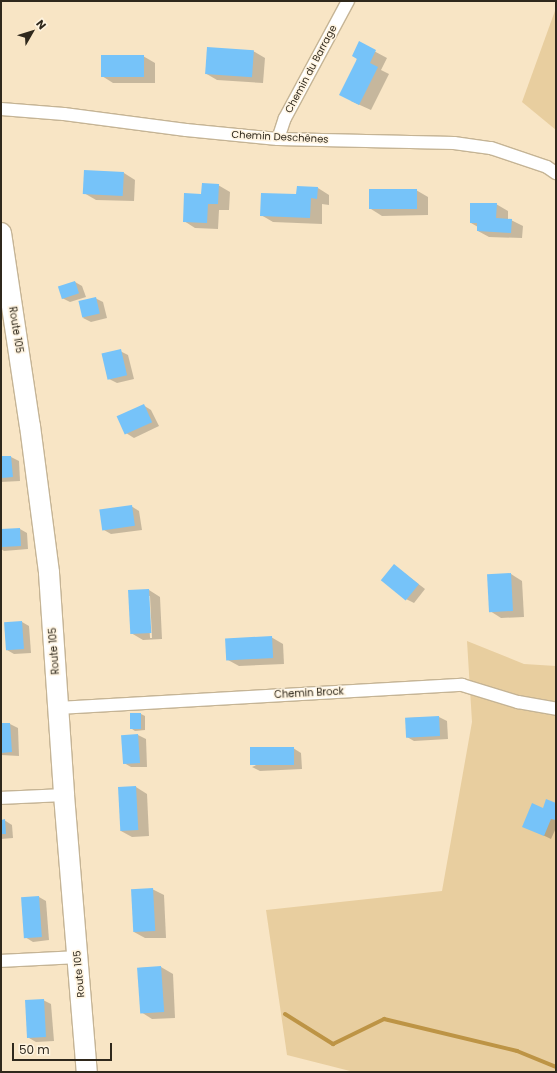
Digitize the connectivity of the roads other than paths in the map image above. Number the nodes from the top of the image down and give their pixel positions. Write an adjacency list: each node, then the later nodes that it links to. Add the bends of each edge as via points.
1 (348, 1): 3 (street, Chemin du Barrage, via 285,118)
2 (1, 109): 3 (street, Chemin Deschênes)
3 (278, 139): 4 (street, Chemin Deschênes, via 462,144 490,148 547,167)
4 (556, 173)
5 (1, 233): 6 (main road, Route 105, via 48,565)
6 (58, 708): 7 (street, Chemin Brock, via 462,685 518,702); 8 (main road, Route 105)
7 (556, 709)
8 (64, 795): 9 (street); 10 (main road, Route 105)
9 (1, 798)
10 (78, 957): 11 (street); 12 (main road, Route 105)
11 (1, 961)
12 (87, 1072)

